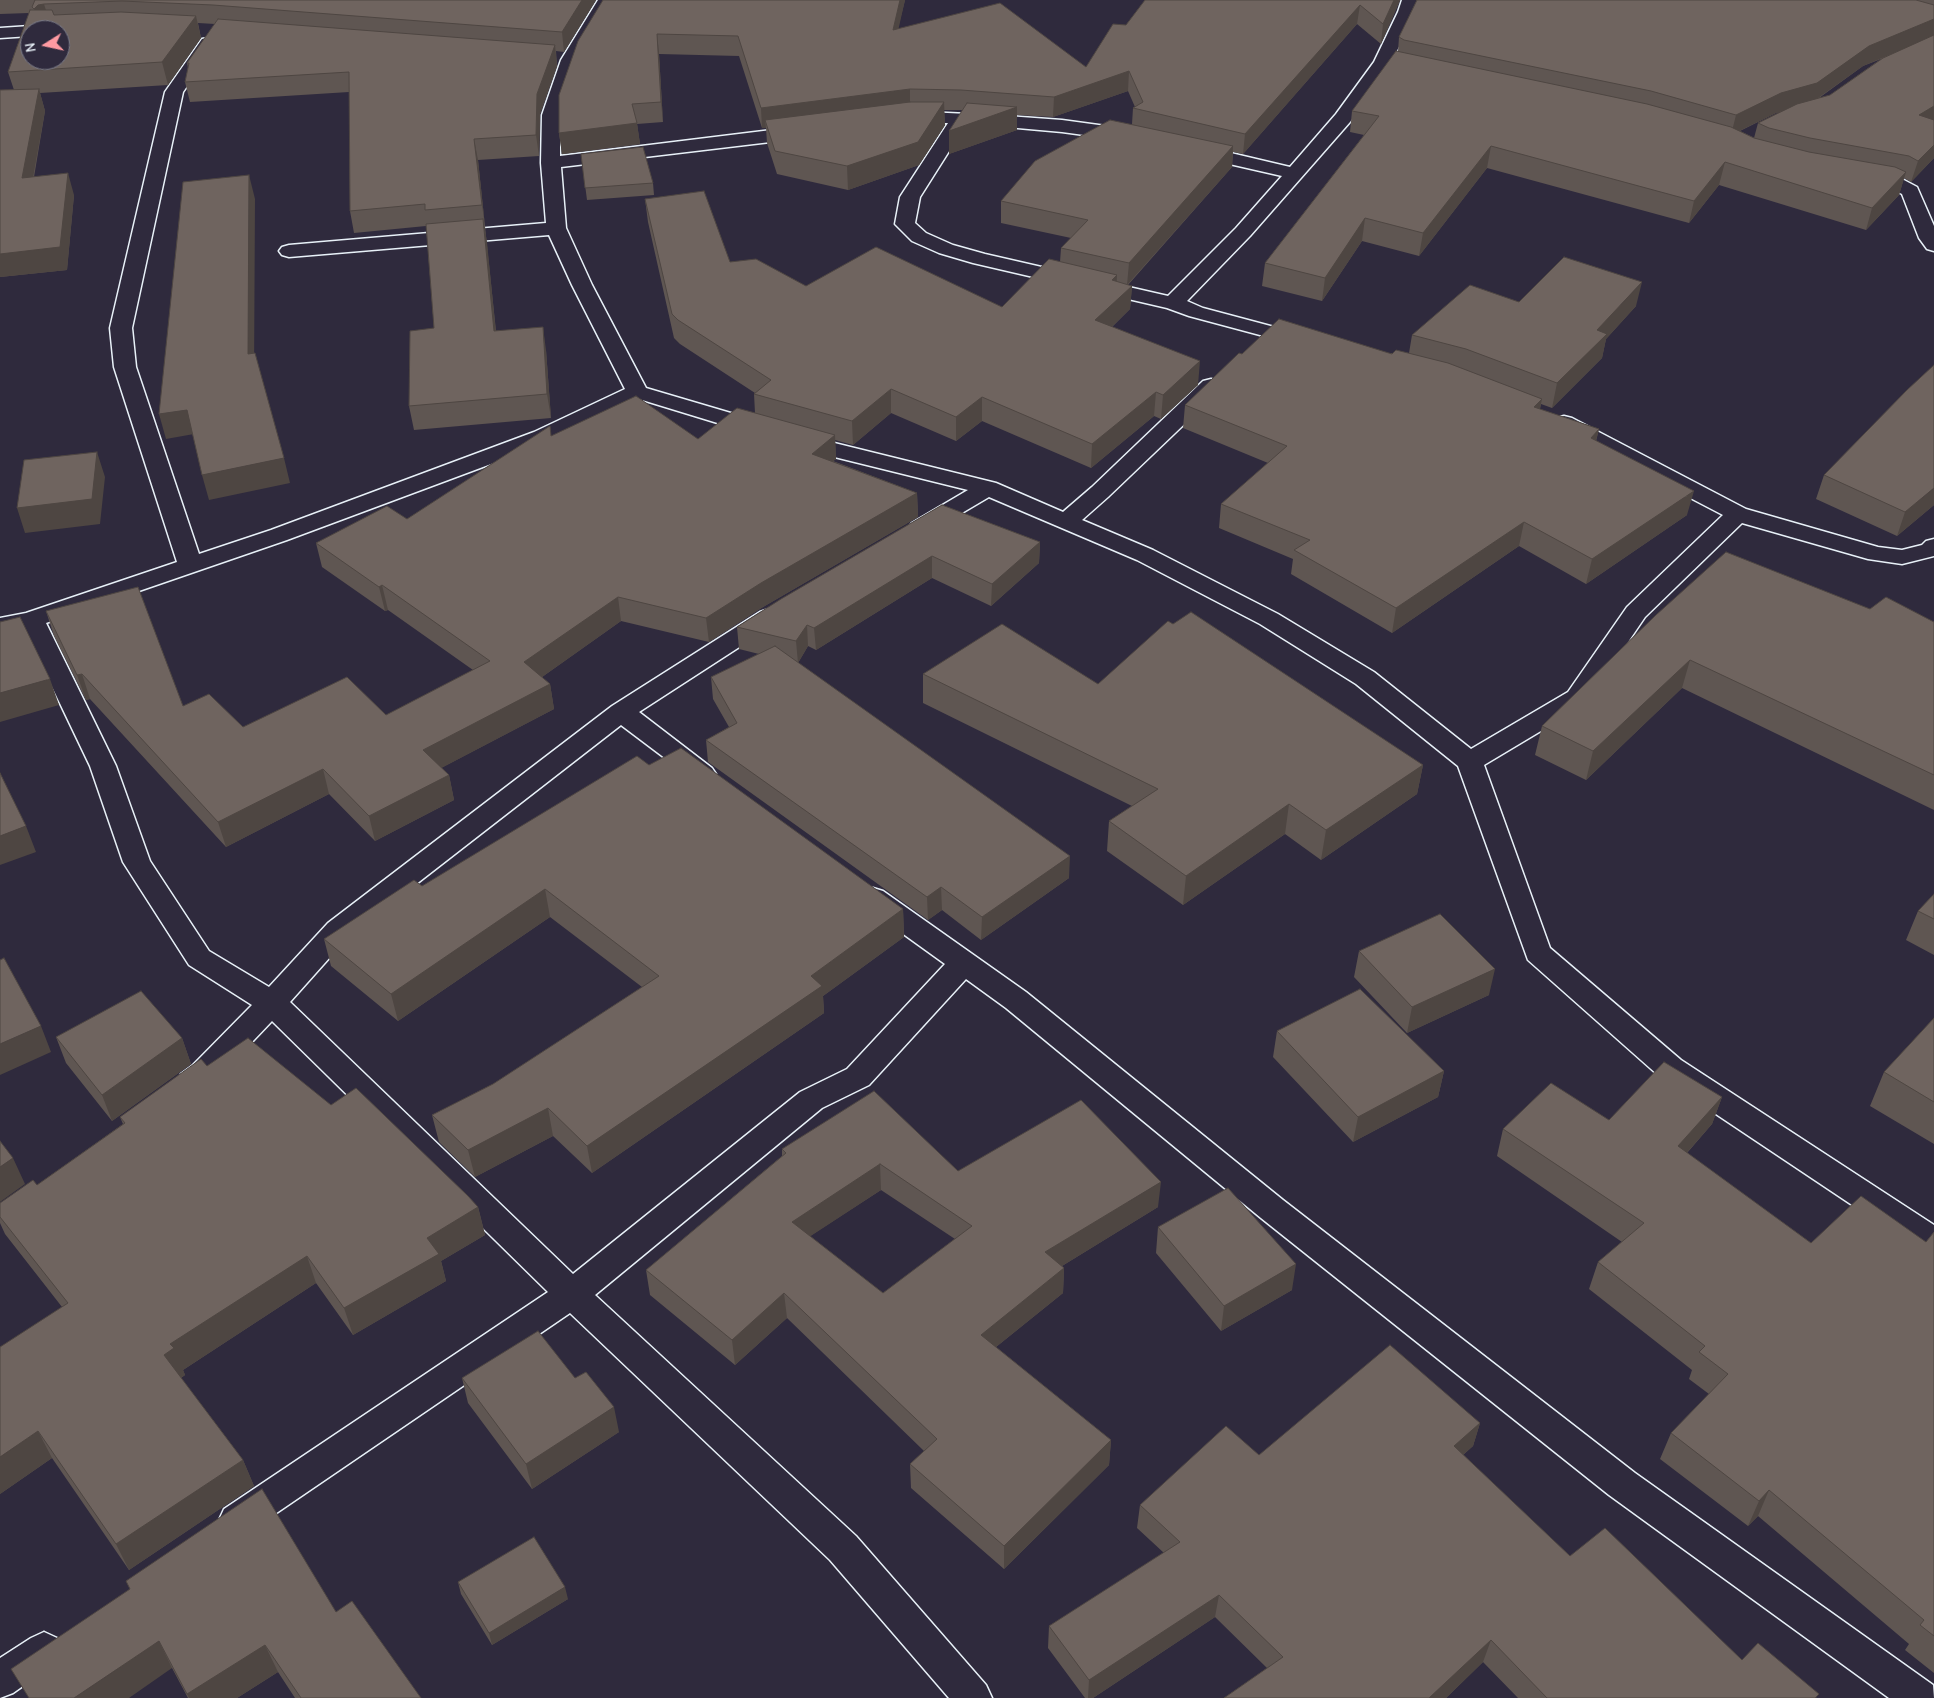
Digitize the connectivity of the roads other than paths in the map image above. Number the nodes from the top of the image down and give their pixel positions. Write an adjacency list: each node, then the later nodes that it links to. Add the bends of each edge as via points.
1 (606, 0): 13 (street, via 560,59 551,115)
2 (1410, 0): 6 (street)
3 (197, 30): 29 (street, via 217,31 174,92 121,328 125,367)
4 (20, 32): 5 (street)
5 (0, 33)
6 (1383, 63): 7 (street); 14 (street, via 1343,118)
7 (1402, 67)
8 (961, 118): 9 (street); 11 (street, via 1062,126); 19 (street, via 910,197 905,224 918,237 980,259)
9 (891, 120)
10 (824, 129): 13 (street)
11 (1150, 140)
12 (1178, 146): 14 (street)
13 (551, 163): 16 (street)
14 (1293, 173): 19 (street, via 1243,232)
15 (1847, 174): 17 (street, via 1895,183 1910,192)
16 (556, 228): 18 (street); 22 (street)
17 (1934, 245)
18 (289, 251)
19 (1173, 303): 20 (street, via 1262,338)
20 (1317, 344)
21 (1227, 371): 26 (street)
22 (637, 392): 24 (street, via 801,442); 29 (street, via 542,436 279,535)
23 (1547, 416): 25 (street)
24 (988, 488): 26 (street); 27 (street)
25 (1738, 514): 28 (street, via 1876,554 1902,557); 34 (street, via 1636,612 1577,698)
26 (1066, 521): 34 (street, via 1145,555 1270,619 1365,678)
27 (902, 538)
28 (1934, 546)
29 (190, 564): 31 (street)
30 (790, 604): 33 (street)
31 (32, 619): 32 (street); 38 (street, via 103,766 137,862 199,958)
32 (0, 626)
33 (620, 712): 35 (street); 38 (street, via 338,930)
34 (1470, 762): 40 (street, via 1538,953 1670,1068)
35 (723, 789)
36 (852, 883): 37 (street)
37 (963, 963): 41 (street, via 858,1076 811,1100); 46 (street, via 1016,1000 1272,1209 1622,1484)
38 (272, 1003): 39 (street, via 203,1074); 41 (street)
39 (171, 1097)
40 (1934, 1240)
41 (572, 1294): 42 (street); 45 (street, via 844,1548)
42 (216, 1534)
43 (69, 1634): 44 (street)
44 (0, 1680)
45 (973, 1698)
46 (1920, 1698)

